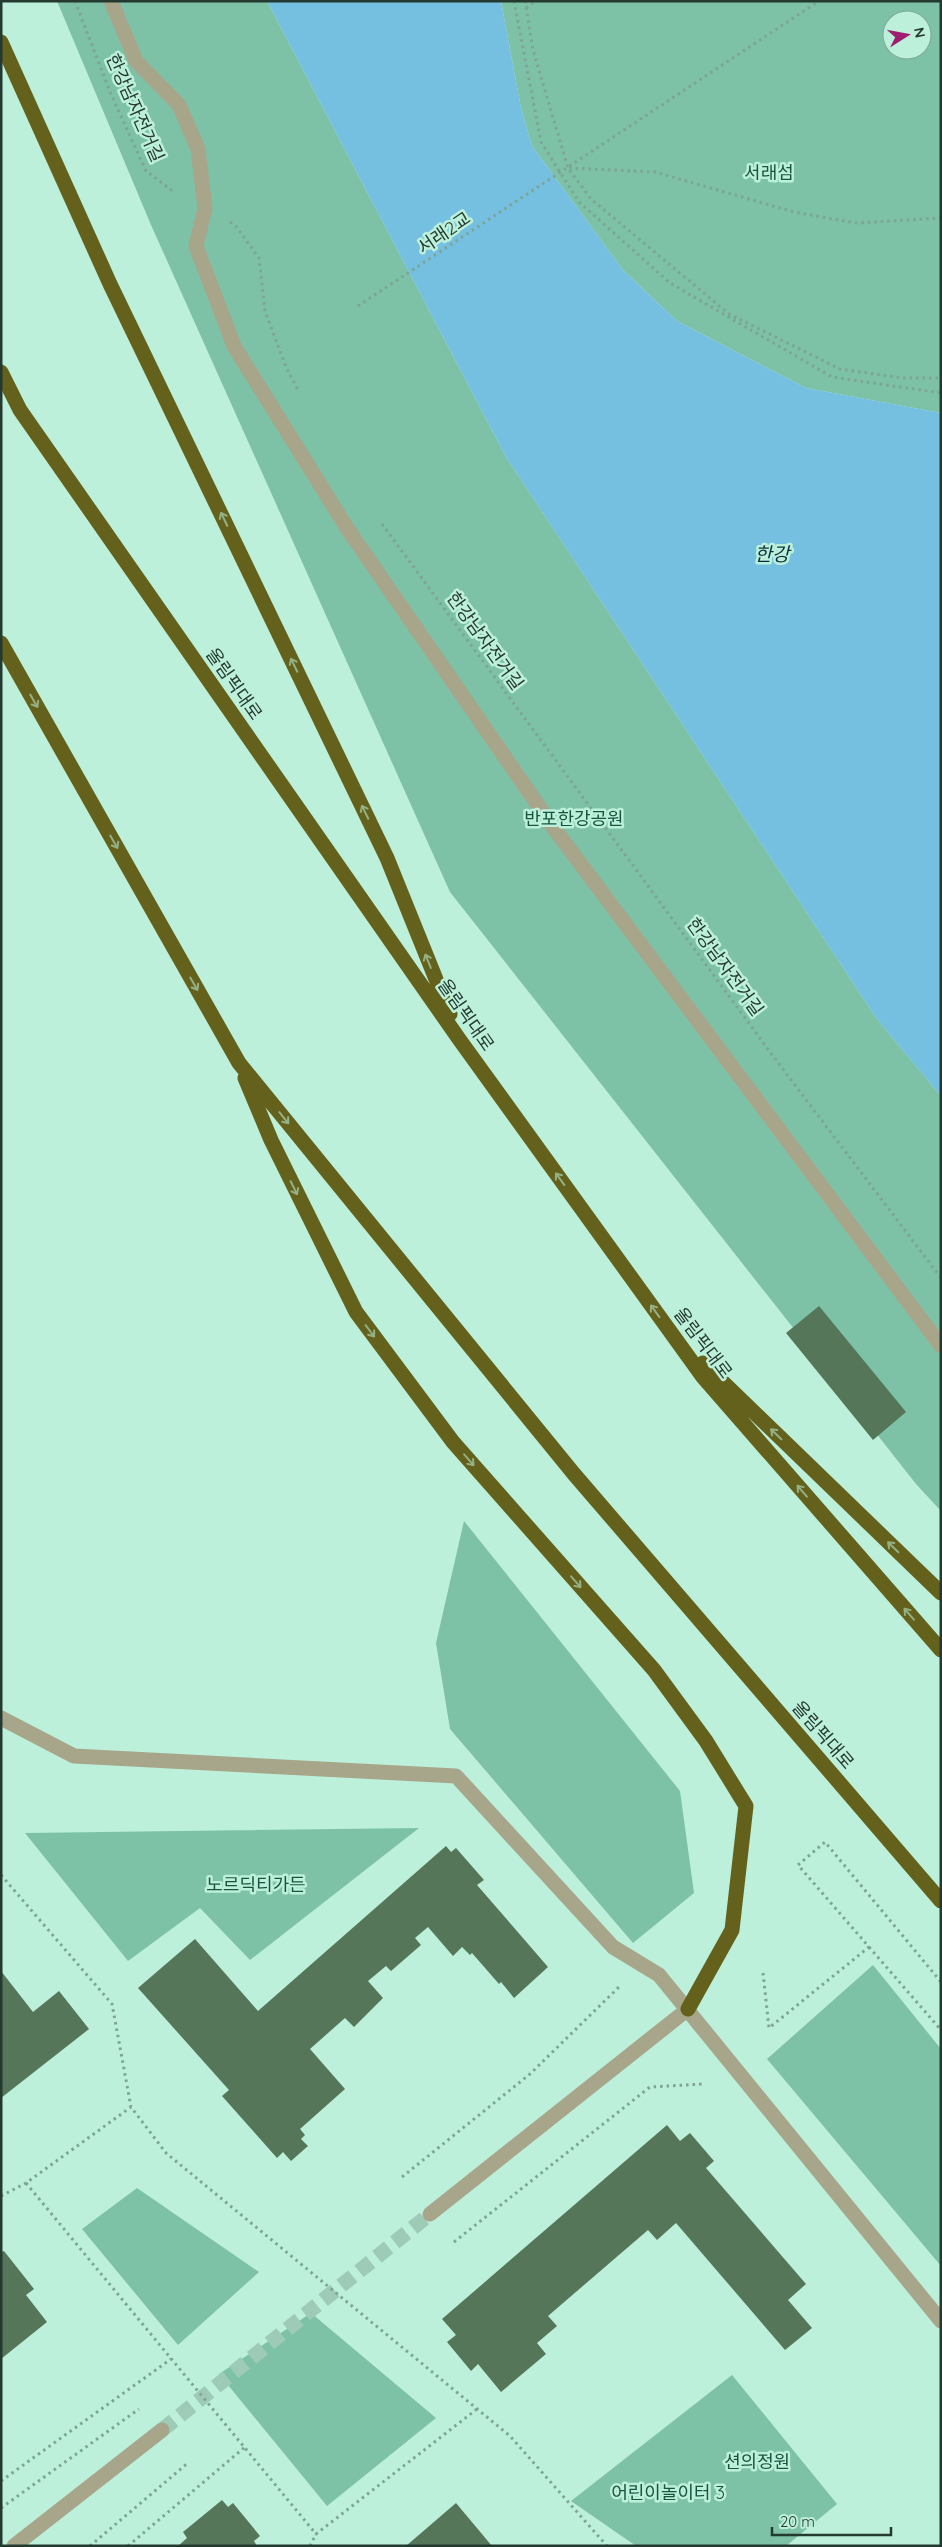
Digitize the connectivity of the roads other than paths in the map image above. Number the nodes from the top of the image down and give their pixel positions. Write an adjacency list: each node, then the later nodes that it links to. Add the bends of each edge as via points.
1 (111, 1): 10 (street, via 136,61 179,105 198,149 205,208 196,246 234,346 348,528 553,827)
2 (1, 42): 7 (highway, one-way to 2, via 387,858 115,293)
3 (1, 372): 7 (highway, 올림픽대로, via 20,410)
4 (1, 643): 6 (highway, 올림픽대로)
5 (1, 653): 6 (highway)
6 (20, 676): 8 (highway, 올림픽대로, one-way to 8)
7 (460, 1039): 9 (highway, 올림픽대로, one-way to 7)
8 (239, 1063): 14 (highway, 올림픽대로, one-way to 14, via 574,1474); 15 (highway, one-way to 15, via 271,1140 356,1312 453,1442 654,1670 706,1741 746,1806 732,1930)
9 (670, 1332): 11 (highway, one-way to 9); 12 (highway, 올림픽대로, one-way to 9, via 703,1377)
10 (941, 1346)
11 (941, 1593)
12 (941, 1650)
13 (1, 1718): 15 (street, via 74,1756 456,1776 613,1947 660,1975)
14 (941, 1901)
15 (688, 2009): 16 (street); 17 (street)
16 (430, 2214)
17 (941, 2321)
18 (162, 2430): 19 (street)
19 (14, 2546)

